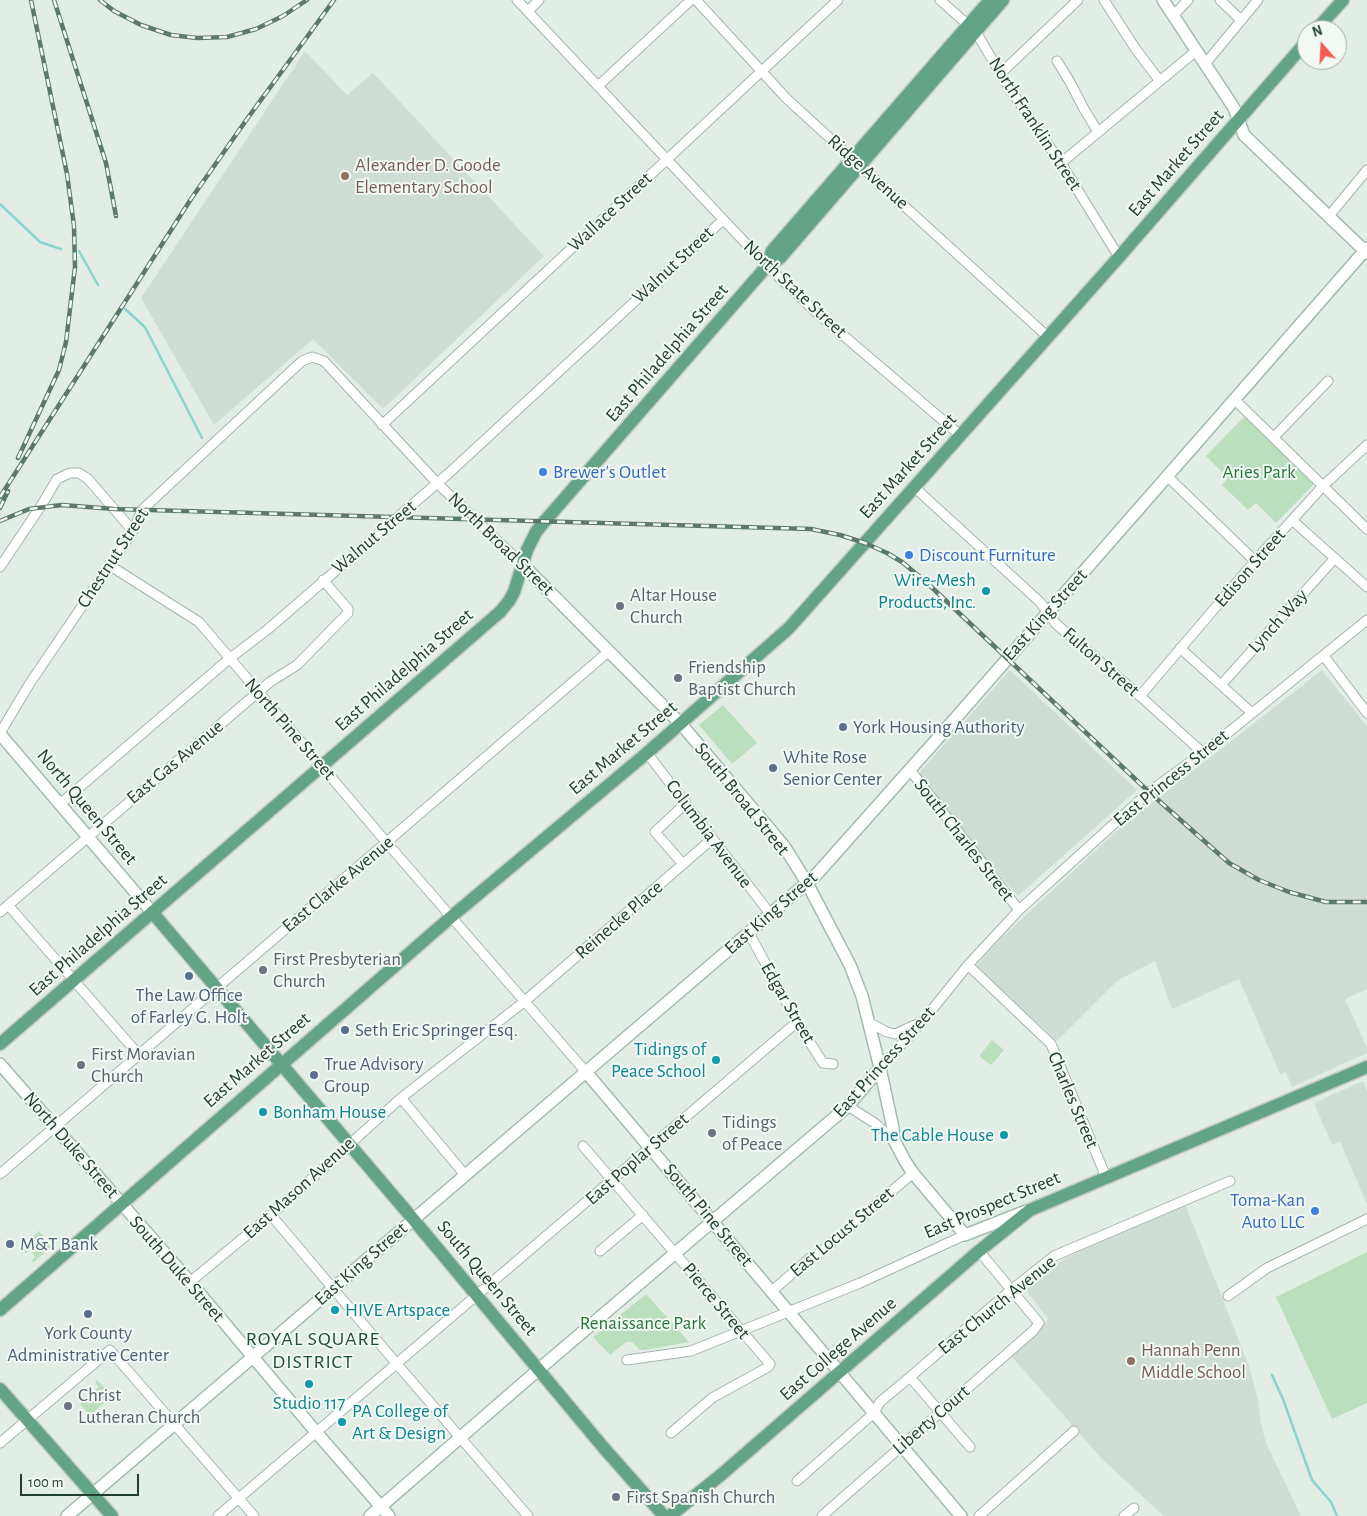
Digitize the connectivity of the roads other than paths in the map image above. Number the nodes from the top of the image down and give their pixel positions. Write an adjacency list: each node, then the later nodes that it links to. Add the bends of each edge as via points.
1 (518, 0): 16 (street, North State Street)
2 (539, 0): 16 (street)
3 (691, 0): 28 (street)
4 (696, 0): 25 (street, Ridge Avenue)
5 (838, 0): 25 (street, Wallace Street)
6 (940, 0): 20 (street, North Franklin Street)
7 (990, 0): 20 (main road, East Philadelphia Street)
8 (1003, 0): 20 (main road, East Philadelphia Street)
9 (1078, 0): 26 (street)
10 (1104, 0): 27 (street)
11 (1163, 0): 17 (street)
12 (1188, 0): 17 (street)
13 (1220, 0): 18 (street)
14 (1258, 0): 18 (street)
15 (1342, 0): 19 (main road)
16 (528, 11): 28 (street, North State Street)
17 (1173, 16): 21 (street)
18 (1240, 20): 24 (street)
19 (1325, 20)
20 (972, 28): 26 (street, North Franklin Street); 32 (main road, East Philadelphia Street)
21 (1196, 51): 24 (street); 27 (street)
22 (1297, 52): 29 (main road, East Market Street)
23 (1057, 61): 30 (street)
24 (1205, 64): 29 (street, via 1234,108)
25 (761, 72): 31 (street, Wallace Street); 32 (street, Ridge Avenue)
26 (1000, 74): 33 (street, North Franklin Street)
27 (1159, 80): 30 (street)
28 (598, 86): 31 (street, North State Street)
29 (1238, 120): 35 (street, via 1244,135); 38 (main road, East Market Street)
30 (1098, 132): 33 (street)
31 (667, 159): 36 (street, North State Street); 44 (street, Wallace Street)
32 (856, 163): 39 (main road, East Philadelphia Street, via 780,258); 40 (street, Ridge Avenue)
33 (1061, 163): 38 (street, North Franklin Street)
34 (1367, 170): 35 (street)
35 (1329, 216): 37 (street)
36 (723, 220): 39 (street, North State Street); 49 (street, Walnut Street)
37 (1366, 250): 43 (street, East King Street)
38 (1120, 257): 40 (main road, East Market Street)
39 (767, 266): 45 (street, North State Street); 57 (main road, East Philadelphia Street, via 544,522 527,550)
40 (1048, 337): 45 (main road, East Market Street)
41 (324, 361): 44 (street, North Broad Street); 54 (street, Chestnut Street, via 312,357 302,361 142,510)
42 (1328, 381): 46 (street)
43 (1235, 400): 46 (street); 48 (street, East King Street)
44 (382, 425): 49 (street, North Broad Street)
45 (960, 435): 51 (main road, East Market Street)
46 (1274, 437): 50 (street)
47 (1366, 448): 50 (street, Edison Street)
48 (1167, 476): 56 (street); 62 (street, East King Street)
49 (437, 483): 57 (street, North Broad Street); 60 (street, Walnut Street)
50 (1323, 486): 52 (street, Edison Street); 53 (street)
51 (914, 487): 62 (street, Fulton Street, via 1040,602); 73 (main road, East Market Street, via 790,628)
52 (1292, 520): 55 (street); 56 (street, Edison Street)
53 (1367, 530)
54 (133, 531): 58 (street, Chestnut Street); 59 (street, via 88,479 79,473 70,473 57,479)
55 (1335, 558): 61 (street); 68 (street, Lynch Way)
56 (1255, 560): 64 (street, Edison Street)
57 (523, 565): 65 (street, North Broad Street); 77 (main road, East Philadelphia Street, via 514,592 500,612)
58 (109, 566): 67 (street, North Pine Street, via 199,622); 74 (street, Chestnut Street, via 30,683)
59 (0, 567)
60 (323, 580): 67 (street, Walnut Street); 69 (street, East Gas Avenue, via 349,611 297,665)
61 (1367, 587)
62 (1048, 613): 70 (street, Fulton Street, via 1056,624); 78 (street, East King Street)
63 (1367, 620): 66 (street, East Princess Street)
64 (1180, 648): 68 (street); 70 (street, Edison Street)
65 (608, 652): 73 (street, North Broad Street); 83 (street, East Clarke Avenue)
66 (1324, 656): 71 (street); 72 (street, East Princess Street)
67 (229, 659): 69 (street, North Pine Street); 80 (street, Walnut Street)
68 (1221, 685): 72 (street)
69 (258, 692): 77 (street, North Pine Street); 81 (street, East Gas Avenue)
70 (1140, 696): 76 (street, Fulton Street)
71 (1366, 709)
72 (1252, 712): 76 (street, East Princess Street)
73 (681, 724): 75 (main road, East Market Street); 85 (street, South Broad Street, via 784,846)
74 (0, 734): 80 (street, North Queen Street)
75 (648, 753): 79 (street, Columbia Avenue); 91 (main road, East Market Street)
76 (1203, 753): 87 (street, East Princess Street, via 1149,792)
77 (322, 766): 83 (street, North Pine Street); 89 (main road, East Philadelphia Street)
78 (910, 770): 85 (street, East King Street); 87 (street, South Charles Street)
79 (686, 803): 82 (street, Columbia Avenue); 84 (street, via 655,832)
80 (60, 804): 81 (street, North Queen Street)
81 (88, 837): 86 (street, East Gas Avenue); 89 (street, North Queen Street)
82 (712, 839): 84 (street, Reinecke Place); 90 (street, Columbia Avenue)
83 (387, 843): 91 (street, North Pine Street); 95 (street, East Clarke Avenue)
84 (683, 864): 96 (street, Reinecke Place)
85 (807, 883): 90 (street, East King Street); 98 (street, South Broad Street, via 850,965)
86 (8, 905): 88 (street, East Gas Avenue); 94 (street)
87 (1019, 910): 93 (street, East Princess Street)
88 (0, 912)
89 (152, 912): 94 (main road, East Philadelphia Street); 95 (main road, North Queen Street)
90 (770, 915): 92 (street, East King Street)
91 (451, 917): 96 (street, South Pine Street); 103 (main road, East Market Street)
92 (749, 933): 97 (street, Edgar Street); 107 (street, East King Street)
93 (968, 965): 99 (street, East Princess Street); 118 (street, Charles Street, via 1051,1044)
94 (73, 980): 100 (main road, East Philadelphia Street); 101 (street)
95 (216, 988): 101 (street, East Clarke Avenue); 103 (main road, North Queen Street)
96 (525, 1001): 107 (street, South Pine Street); 108 (street, East Mason Avenue)
97 (797, 1022): 104 (street, Edgar Street, via 823,1062); 114 (street, East Poplar Street)
98 (870, 1022): 99 (street, via 895,1034); 106 (street, South Broad Street)
99 (922, 1022): 106 (street, East Princess Street)
100 (0, 1044)
101 (139, 1055): 110 (street, East Clarke Avenue)
102 (0, 1064): 110 (street, North Duke Street)
103 (282, 1064): 112 (main road, South Queen Street); 121 (main road, East Market Street)
104 (833, 1064)
105 (1367, 1067): 118 (main road, East Prospect Street)
106 (880, 1068): 109 (street, East Princess Street); 111 (street)
107 (586, 1072): 114 (street, South Pine Street); 117 (street, East King Street)
108 (401, 1098): 112 (street, East Mason Avenue); 117 (street)
109 (848, 1106): 111 (street); 127 (street, East Princess Street)
110 (55, 1127): 116 (street, East Clarke Avenue); 121 (street, North Duke Street)
111 (894, 1140): 115 (street)
112 (349, 1144): 123 (street, East Mason Avenue); 125 (main road, South Queen Street)
113 (584, 1146): 119 (street, Pierce Street)
114 (650, 1148): 119 (street, East Poplar Street); 127 (street, South Pine Street)
115 (913, 1173): 128 (street); 135 (street, East Locust Street)
116 (0, 1174)
117 (465, 1175): 125 (street, East King Street)
118 (1106, 1177): 122 (main road, East Prospect Street)
119 (613, 1180): 124 (street, Pierce Street); 136 (street, East Poplar Street)
120 (1230, 1181): 134 (street, East Church Avenue, via 1054,1256)
121 (121, 1204): 132 (street, South Duke Street); 138 (main road, East Market Street)
122 (1030, 1210): 128 (street, East Prospect Street); 130 (main road, East College Avenue)
123 (271, 1215): 132 (street, East Mason Avenue); 133 (street)
124 (643, 1215): 129 (street); 131 (street, Pierce Street)
125 (413, 1219): 133 (street, East King Street); 136 (main road, South Queen Street)
126 (1367, 1219): 137 (street, via 1267,1268)
127 (713, 1221): 131 (street, East Princess Street); 135 (street, South Pine Street)
128 (965, 1235): 139 (street, East Prospect Street, via 860,1283)
129 (600, 1251)
130 (979, 1251): 134 (street); 145 (main road, East College Avenue)
131 (676, 1253): 140 (street, Pierce Street); 144 (street, East Princess Street)
132 (190, 1282): 141 (street, South Duke Street)
133 (333, 1288): 141 (street, East King Street); 143 (street)
134 (1011, 1290): 146 (street, East Church Avenue); 148 (street, Liberty Court, via 1039,1323)
135 (772, 1291): 139 (street, South Pine Street)
136 (477, 1296): 143 (street, East Poplar Street); 144 (main road, South Queen Street)
137 (1228, 1296)
138 (0, 1310)
139 (788, 1310): 140 (street, East Prospect Street); 145 (street, South Pine Street)
140 (742, 1331): 142 (street, East Prospect Street, via 692,1351); 154 (street, Pierce Street, via 770,1364 768,1367 712,1398)
141 (253, 1356): 151 (street, East King Street); 153 (street, South Duke Street)
142 (627, 1360)
143 (396, 1363): 153 (street, East Poplar Street); 155 (street)
144 (538, 1370): 155 (street, East Princess Street); 171 (main road, South Queen Street)
145 (840, 1372): 149 (street, South Pine Street); 172 (main road, East College Avenue)
146 (910, 1376): 148 (street); 149 (street, East Church Avenue, via 880,1402)
147 (0, 1389): 150 (main road)
148 (940, 1412): 157 (street, Liberty Court); 158 (street)
149 (874, 1413): 157 (street, South Pine Street); 159 (street, East Church Avenue)
150 (28, 1419): 151 (street, via 110,1350); 156 (street); 160 (main road)
151 (174, 1424): 160 (street, East King Street); 161 (street)
152 (1074, 1431): 175 (street)
153 (316, 1432): 161 (street, East Poplar Street); 162 (street, South Duke Street)
154 (671, 1433)
155 (461, 1438): 162 (street, East Princess Street); 170 (street)
156 (0, 1443)
157 (902, 1445): 173 (street, Liberty Court); 174 (street, South Pine Street)
158 (970, 1448)
159 (797, 1481)
160 (93, 1494): 164 (street, East King Street); 165 (main road)
161 (238, 1499): 166 (street, East Poplar Street); 167 (street)
162 (381, 1507): 168 (street, East Princess Street); 169 (street, South Duke Street)
163 (1134, 1508): 176 (street)
164 (67, 1516)
165 (112, 1516)
166 (218, 1516)
167 (254, 1516)
168 (370, 1516)
169 (389, 1516)
170 (528, 1516)
171 (664, 1516)
172 (670, 1516)
173 (822, 1516)
174 (961, 1516)
175 (979, 1516)
176 (1124, 1516)

